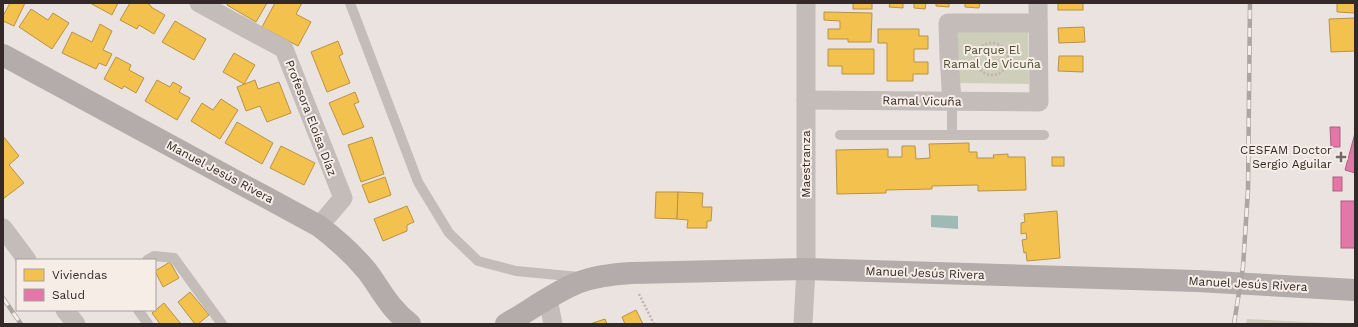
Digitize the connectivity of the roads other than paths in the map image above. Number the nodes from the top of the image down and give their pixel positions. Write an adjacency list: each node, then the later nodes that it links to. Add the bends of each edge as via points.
1 (199, 3): 12 (street, Profesora Eloísa Díaz, via 284,49 343,198)
2 (350, 3): 17 (lane, via 418,182 449,234 478,261 516,271)
3 (806, 3): 7 (street, Maestranza)
4 (1038, 3): 5 (street)
5 (1038, 23): 8 (street, Ramal Vicuña, via 1039,102); 8 (street, via 948,23)
6 (3, 55): 12 (main road, Manuel Jesús Rivera)
7 (806, 100): 8 (street, Ramal Vicuña); 16 (street, Maestranza)
8 (952, 101): 10 (lane)
9 (840, 135): 10 (lane)
10 (952, 135): 11 (lane)
11 (1044, 135)
12 (319, 226): 25 (main road, Manuel Jesús Rivera, via 352,254 378,286 388,304)
13 (3, 228): 14 (street)
14 (26, 259)
15 (149, 259): 24 (lane, via 154,256 174,258)
16 (806, 270): 17 (main road, Manuel Jesús Rivera, via 632,273); 18 (main road, Manuel Jesús Rivera, via 1197,281); 28 (street, Maestranza)
17 (591, 278): 19 (main road, Manuel Jesús Rivera)
18 (1355, 290)
19 (548, 299): 26 (main road, Manuel Jesús Rivera); 27 (street)
20 (66, 311): 22 (street)
21 (139, 311): 23 (lane)
22 (76, 324)
23 (148, 324)
24 (222, 324)
25 (410, 324)
26 (506, 324)
27 (554, 324)
28 (803, 324)

